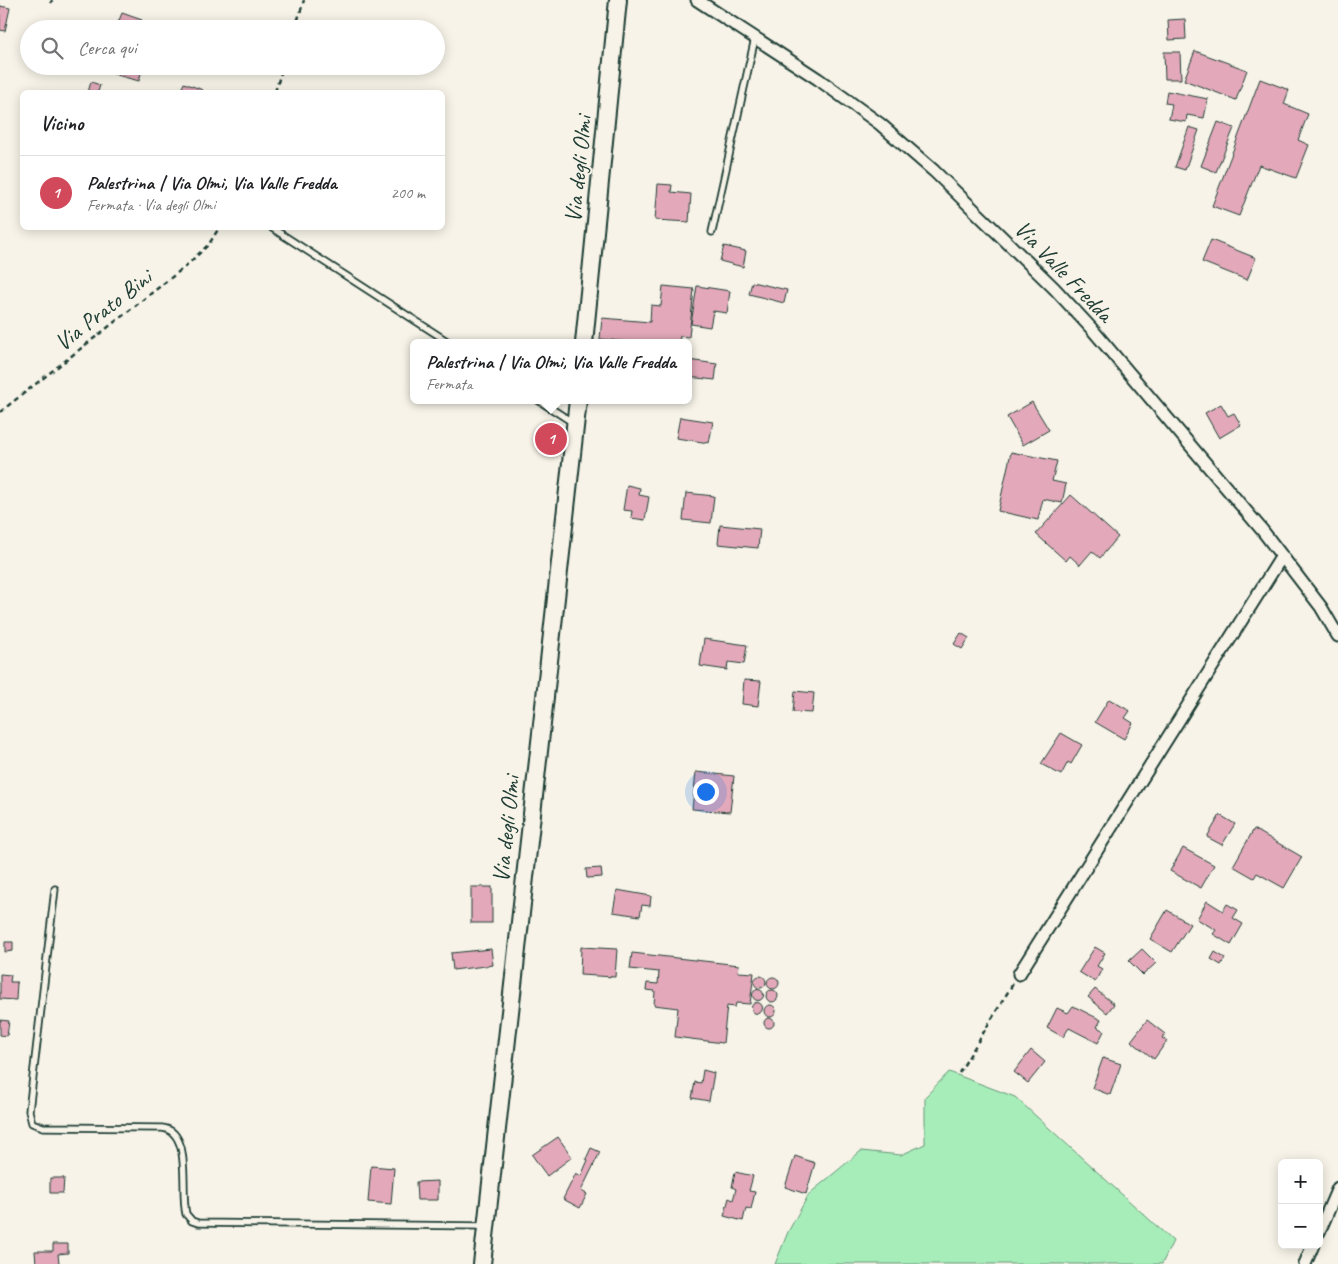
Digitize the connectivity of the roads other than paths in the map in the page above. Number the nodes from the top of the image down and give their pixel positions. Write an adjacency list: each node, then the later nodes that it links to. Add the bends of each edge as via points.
1 (618, 0): 7 (street, Via degli Olmi)
2 (696, 0): 3 (street, Via Valle Fredda)
3 (755, 38): 5 (lane); 11 (street, Via Valle Fredda, via 880,124 934,171 1054,288 1192,446)
4 (275, 230): 6 (lane)
5 (712, 232)
6 (444, 339)
7 (584, 339)
8 (544, 404): 10 (lane)
9 (578, 404): 10 (street, Via degli Olmi)
10 (575, 424): 17 (street, Via degli Olmi)
11 (1282, 556): 12 (street, Via Valle Fredda, via 1321,607); 14 (street)
12 (1338, 636)
13 (55, 889): 17 (lane, via 29,1111 35,1125 172,1130 182,1148 185,1210 198,1223)
14 (1019, 974)
15 (1338, 1188): 16 (street)
16 (1323, 1223)
17 (486, 1226): 19 (street, Via degli Olmi)
18 (1312, 1249): 20 (street)
19 (482, 1264)
20 (1306, 1264)

